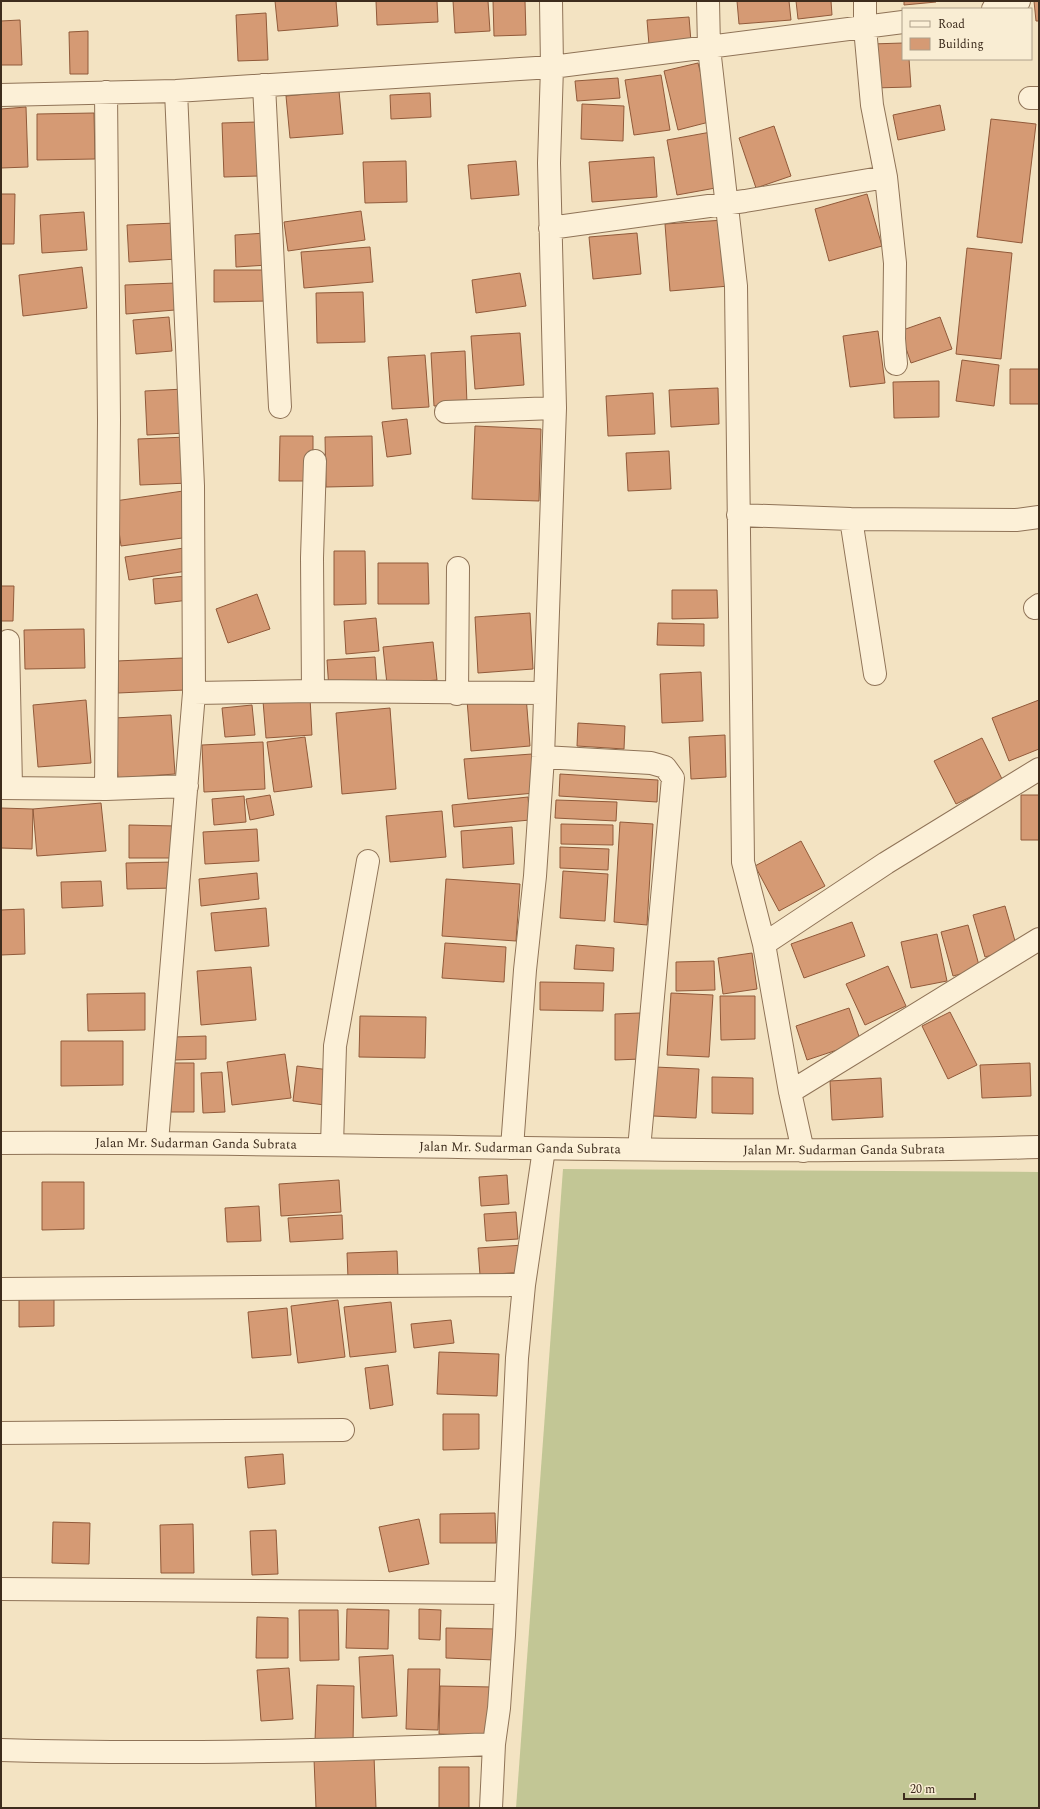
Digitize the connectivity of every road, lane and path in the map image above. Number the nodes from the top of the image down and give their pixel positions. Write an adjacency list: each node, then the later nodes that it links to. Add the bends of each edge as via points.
1 (551, 1): 9 (street)
2 (708, 1): 8 (street)
3 (865, 1): 7 (street)
4 (1019, 1): 5 (street, via 1013,6)
5 (1000, 8)
6 (902, 22): 7 (street)
7 (865, 28): 8 (street); 14 (street, via 872,105)
8 (709, 48): 9 (street); 15 (street)
9 (552, 67): 10 (street); 16 (street)
10 (264, 85): 11 (street); 18 (street)
11 (176, 91): 12 (street); 29 (street, via 193,486)
12 (106, 92): 13 (street); 36 (street, via 109,420)
13 (1, 95)
14 (886, 178): 15 (street); 17 (street, via 895,263)
15 (727, 203): 16 (street); 22 (street, via 736,286)
16 (550, 228): 19 (street)
17 (896, 364)
18 (280, 406)
19 (555, 408): 20 (street); 30 (street)
20 (446, 412)
21 (315, 461): 28 (street, via 312,558)
22 (738, 515): 24 (street); 39 (street, via 743,862)
23 (1039, 517): 24 (street, via 1016,520)
24 (851, 519): 27 (street)
25 (458, 568): 31 (street)
26 (8, 641): 35 (street)
27 (875, 674)
28 (313, 691): 29 (street); 31 (street)
29 (194, 693): 34 (street)
30 (545, 693): 31 (street); 32 (street)
31 (457, 694)
32 (543, 757): 45 (street); 47 (street, via 651,763 666,767 673,778)
33 (1039, 769): 39 (street, via 886,863)
34 (186, 786): 36 (street); 41 (street)
35 (6, 787): 36 (street)
36 (106, 789)
37 (368, 861): 43 (street, via 335,1046)
38 (1039, 940): 40 (street)
39 (764, 944): 40 (street)
40 (790, 1092): 48 (street)
41 (158, 1142): 42 (street, Jalan Mr. Sudarman Ganda Subrata); 43 (street, Jalan Mr. Sudarman Ganda Subrata)
42 (1, 1143)
43 (332, 1145): 45 (street, Jalan Mr. Sudarman Ganda Subrata)
44 (1039, 1147): 48 (street, Jalan Mr. Sudarman Ganda Subrata)
45 (512, 1148): 46 (street, Jalan Mr. Sudarman Ganda Subrata)
46 (544, 1149): 47 (street, Jalan Mr. Sudarman Ganda Subrata); 49 (street)
47 (639, 1149): 48 (street, Jalan Mr. Sudarman Ganda Subrata)
48 (804, 1151)
49 (524, 1285): 50 (street); 54 (street, via 517,1358)
50 (1, 1289)
51 (343, 1430): 52 (street)
52 (1, 1433)
53 (1, 1589): 54 (street)
54 (505, 1593): 55 (street, via 499,1708)
55 (494, 1744): 56 (street, via 279,1751); 57 (street)
56 (1, 1750)
57 (491, 1808)

